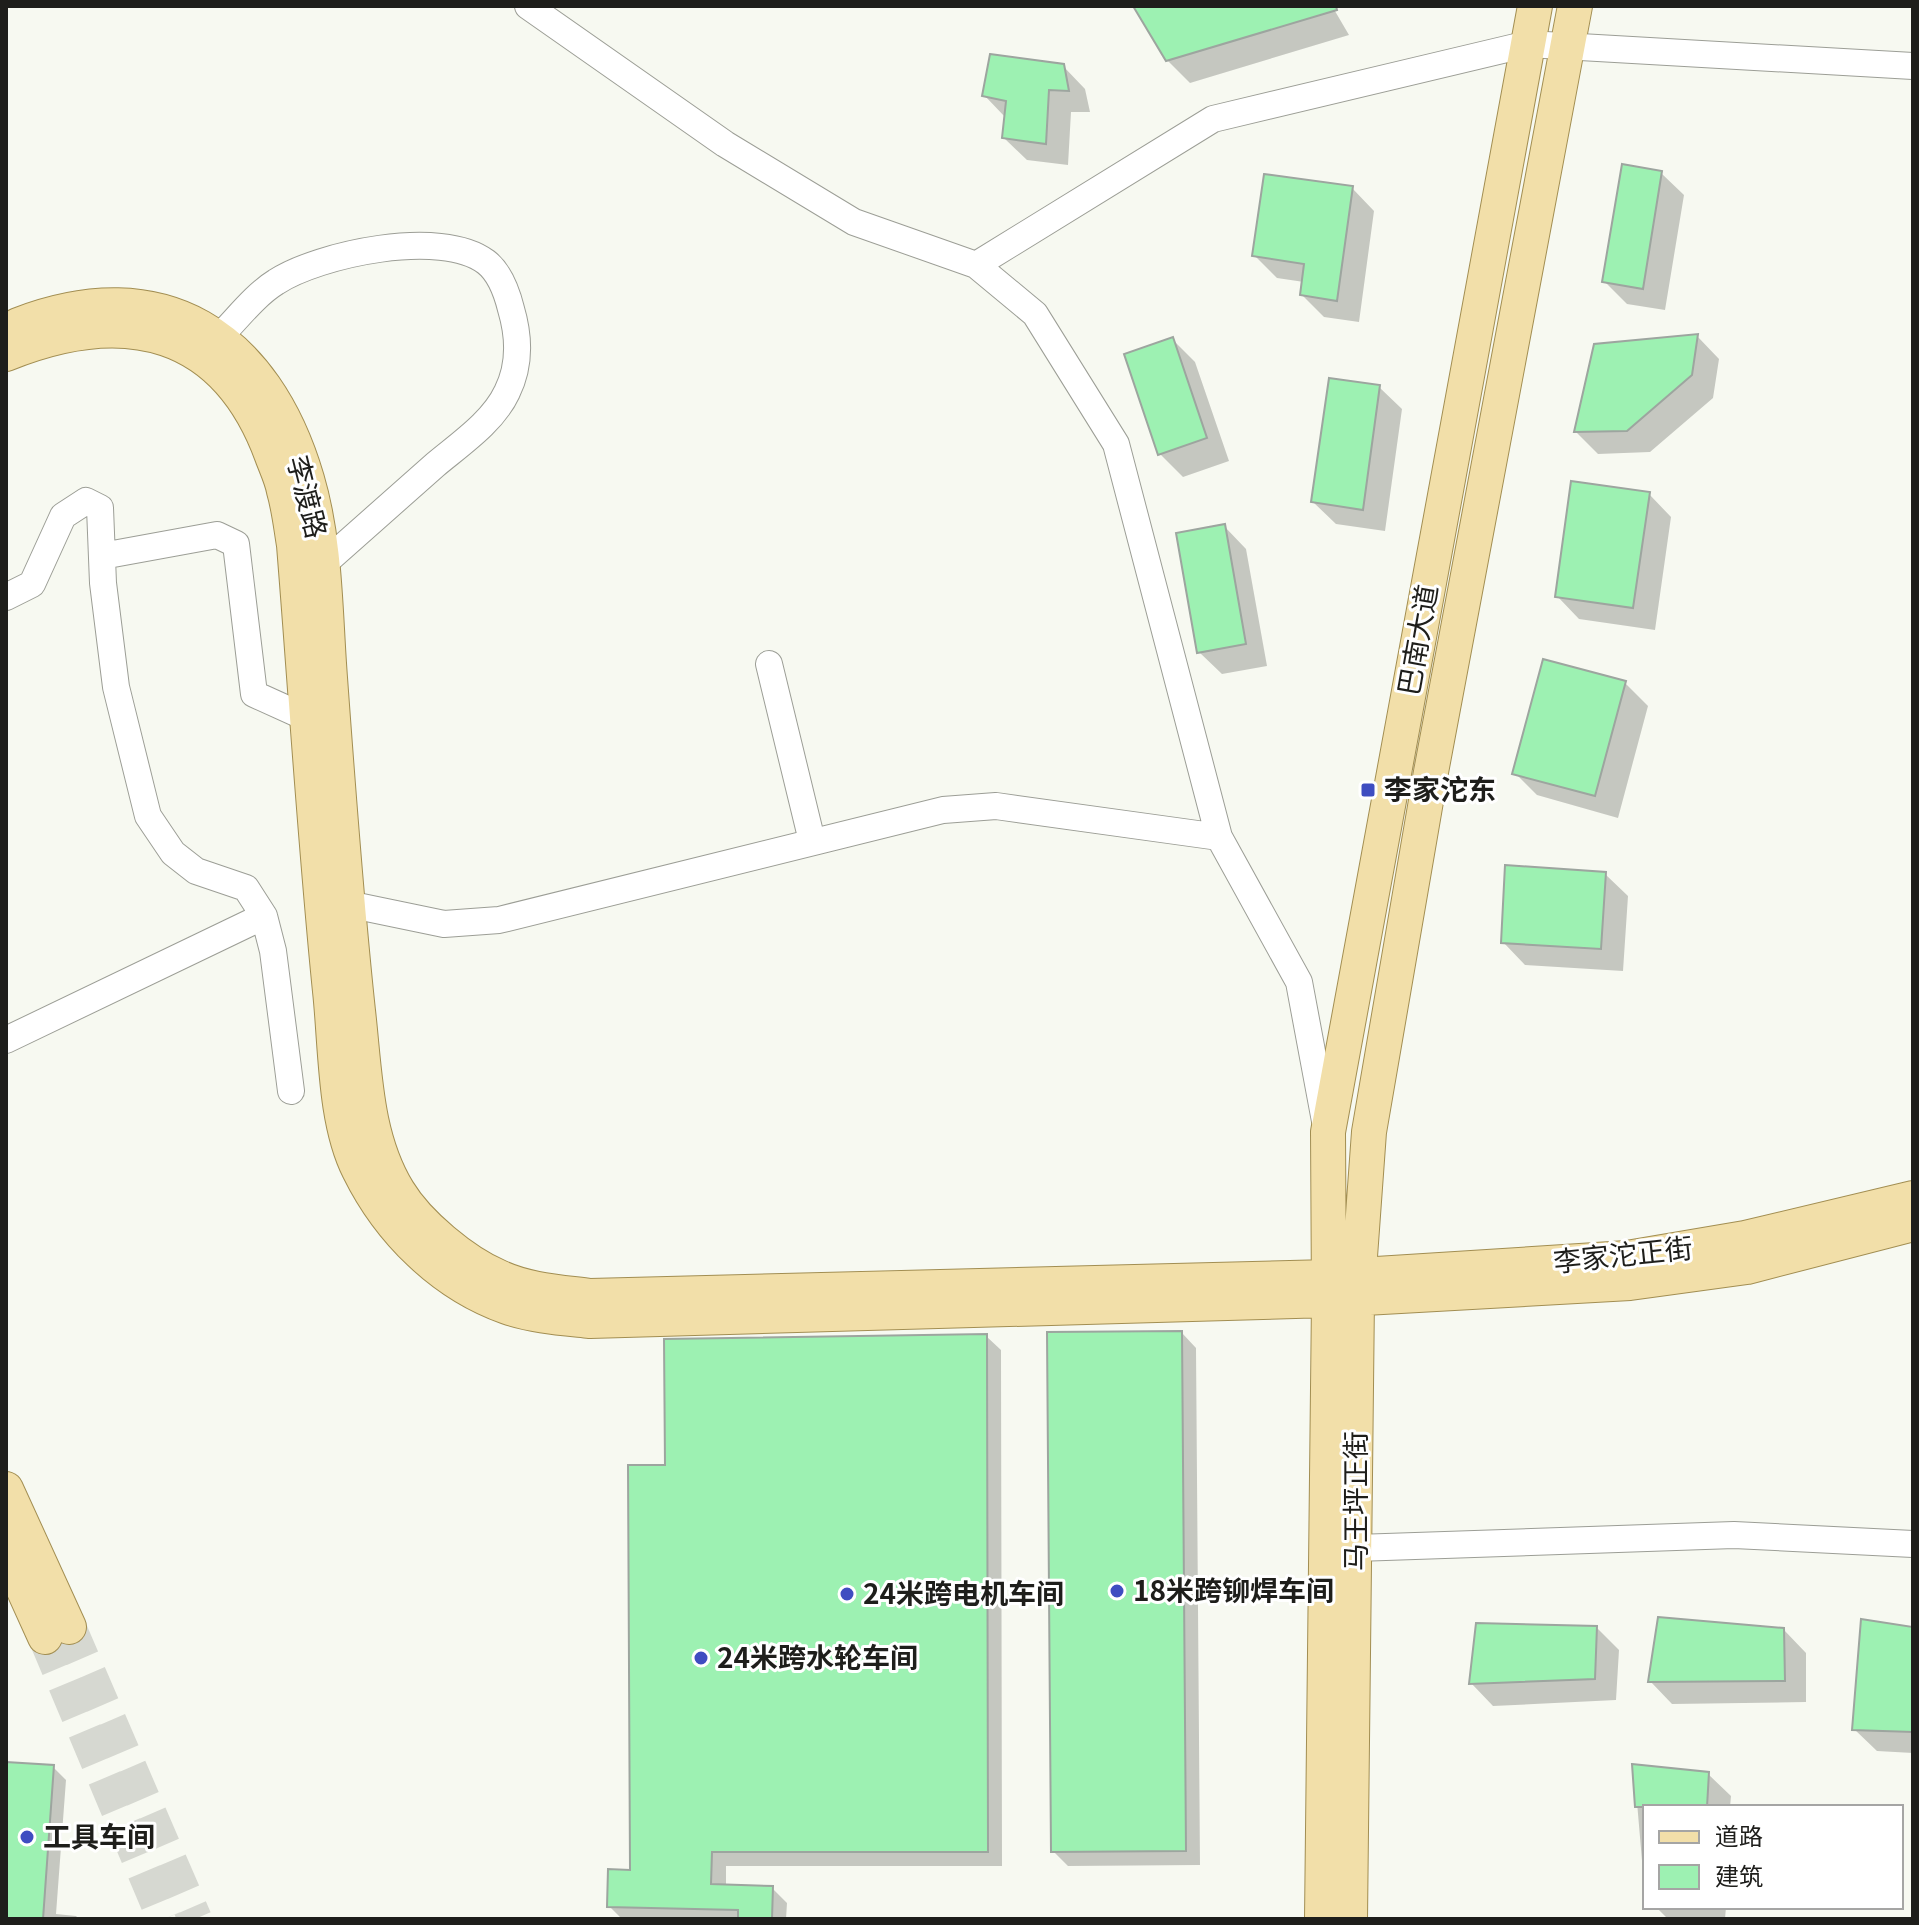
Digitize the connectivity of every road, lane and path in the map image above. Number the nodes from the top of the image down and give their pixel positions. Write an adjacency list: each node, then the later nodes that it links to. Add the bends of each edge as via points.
1 (528, 6): 7 (street, via 725,144 854,222)
2 (1535, 6): 4 (main road, 巴南大道)
3 (1575, 6): 5 (main road, 巴南大道)
4 (1528, 44): 5 (street); 7 (street, via 1213,119); 22 (main road, 巴南大道)
5 (1568, 46): 6 (street); 25 (main road, 巴南大道, via 1431,772)
6 (1913, 66)
7 (976, 265): 16 (street, via 1035,314 1116,444)
8 (6, 330): 9 (main road, 李渡路, via 83,306 127,304 174,315)
9 (219, 337): 12 (main road, 李渡路, via 251,368 285,420 307,480); 12 (street, via 273,283 309,264 385,248 426,245 461,251 486,262 505,289 518,363 507,393 484,423)
10 (6, 354): 15 (main road, 李渡路, via 37,341 123,330 169,339 208,358 238,389 263,431 284,488 294,545)
11 (102, 556): 13 (street, via 100,508 86,501 63,516 32,584); 15 (street, via 217,535 236,544 254,694); 19 (street, via 116,687 148,816 173,853 196,871 246,888)
12 (321, 566): 18 (main road, 李渡路)
13 (6, 597)
14 (769, 664): 17 (street)
15 (307, 718): 18 (main road, 李渡路)
16 (1219, 837): 17 (street, via 996,806 943,810); 22 (street, via 1299,982)
17 (812, 841): 18 (street, via 499,920 444,924)
18 (334, 902): 25 (main road, via 343,1117 357,1167 407,1240 436,1267 508,1307 590,1321)
19 (264, 916): 20 (street); 21 (street)
20 (6, 1040)
21 (291, 1091)
22 (1328, 1132): 25 (main road, 巴南大道)
23 (1913, 1198): 25 (main road, 李家沱正街, via 1686,1250)
24 (1913, 1224): 25 (main road, 李家沱正街, via 1747,1267 1630,1283)
25 (1343, 1287): 28 (main road, 马王坪正街); 30 (main road, 马王坪正街)
26 (6, 1489): 29 (main road, via 57,1632)
27 (1913, 1544): 28 (street, via 1734,1535)
28 (1356, 1548): 31 (main road, 马王坪正街)
29 (6, 1551)
30 (1322, 1919)
31 (1350, 1919)

